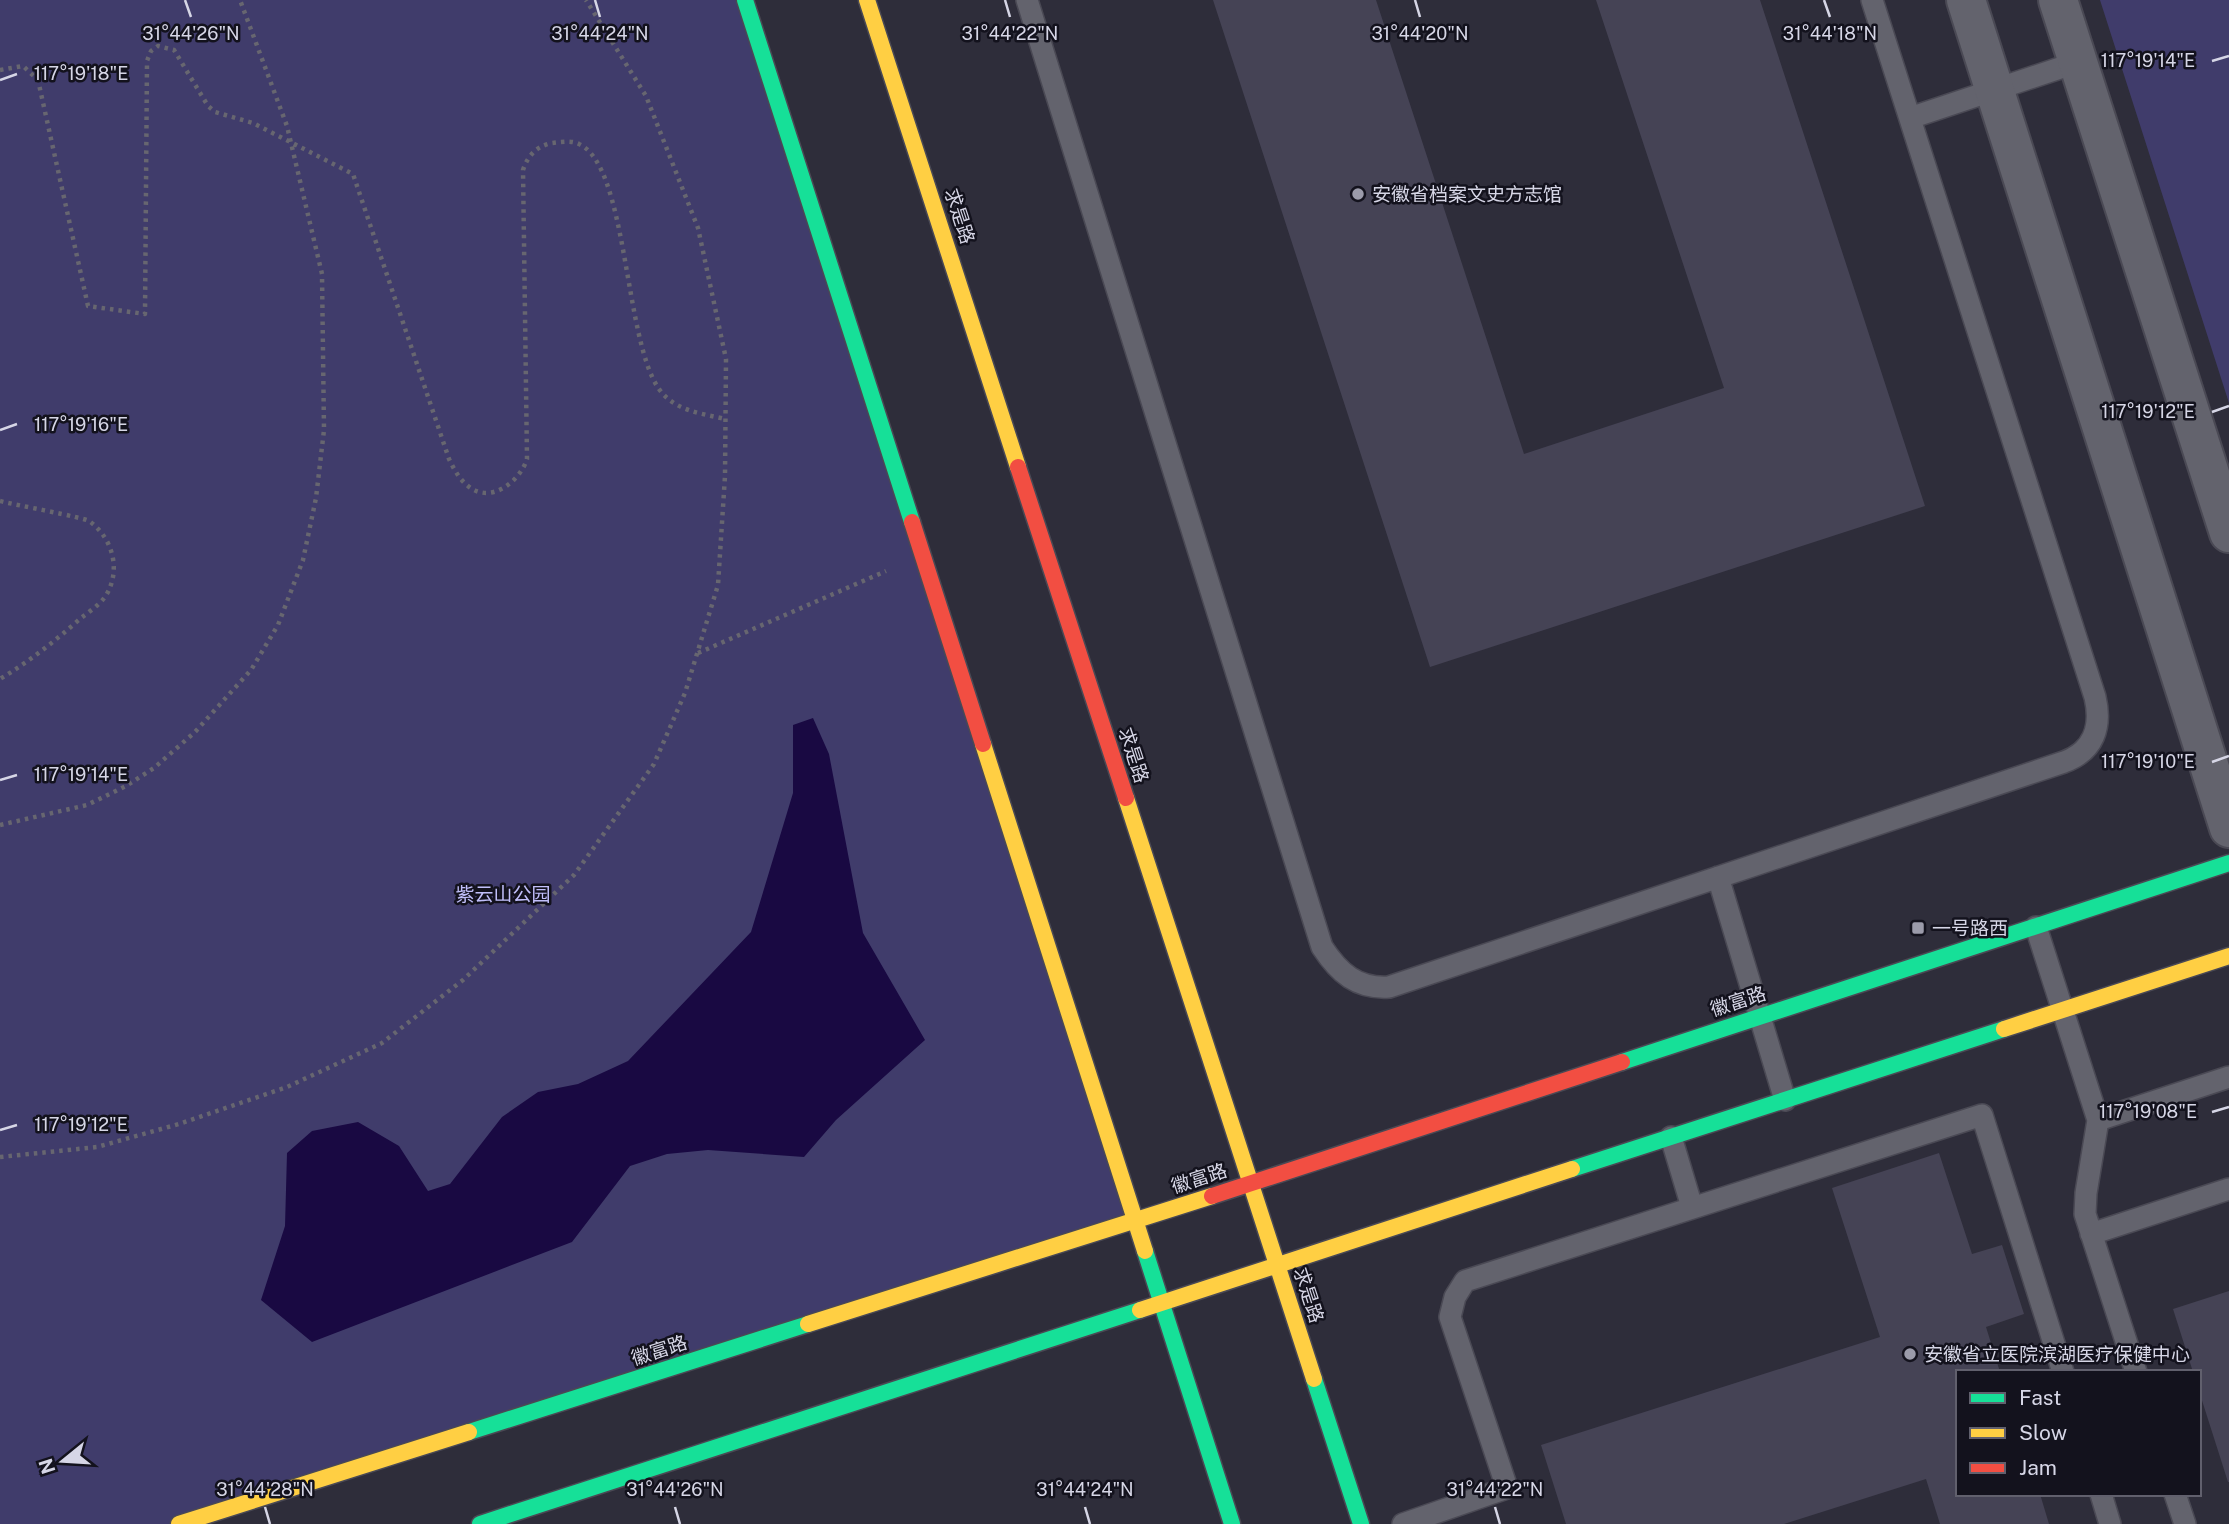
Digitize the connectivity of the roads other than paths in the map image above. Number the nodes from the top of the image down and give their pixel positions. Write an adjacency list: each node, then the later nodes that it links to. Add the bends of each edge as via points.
1 (745, 0): 25 (street)
2 (867, 0): 22 (street, 求是路)
3 (1027, 0): 13 (lane, via 1322,947 1335,967 1363,985 1389,987)
4 (1872, 0): 9 (lane)
5 (1966, 0): 8 (street)
6 (2058, 0): 7 (street)
7 (2078, 62): 8 (lane); 10 (street)
8 (1995, 90): 9 (lane); 11 (street)
9 (1910, 118): 13 (lane, via 2095,697 2098,725 2088,750 2076,758)
10 (2229, 533)
11 (2229, 828)
12 (2229, 863): 14 (street, 徽富路)
13 (1718, 877): 17 (lane)
14 (2036, 927): 16 (lane); 17 (street, 徽富路)
15 (2229, 956): 16 (street)
16 (2062, 1010): 19 (street); 20 (lane)
17 (1759, 1016): 19 (lane); 22 (street, 徽富路)
18 (2229, 1077): 20 (lane)
19 (1784, 1100): 21 (street)
20 (2098, 1119): 26 (lane, via 2085,1194)
21 (1671, 1137): 24 (lane); 27 (street)
22 (1251, 1183): 25 (street, 徽富路); 27 (street, 求是路)
23 (2229, 1189): 26 (lane)
24 (1692, 1207): 29 (lane, via 1982,1115); 37 (lane, via 1476,1276 1459,1287 1450,1317 1507,1488)
25 (1135, 1221): 28 (street); 33 (street, 徽富路)
26 (2091, 1234): 30 (lane)
27 (1278, 1265): 28 (street); 36 (street, 求是路)
28 (1161, 1303): 34 (street); 35 (street)
29 (2062, 1370)
30 (2135, 1370)
31 (2102, 1496): 38 (lane)
32 (2176, 1496): 39 (lane)
33 (179, 1524)
34 (480, 1524)
35 (1232, 1524)
36 (1361, 1524)
37 (1403, 1524)
38 (2110, 1524)
39 (2185, 1524)

